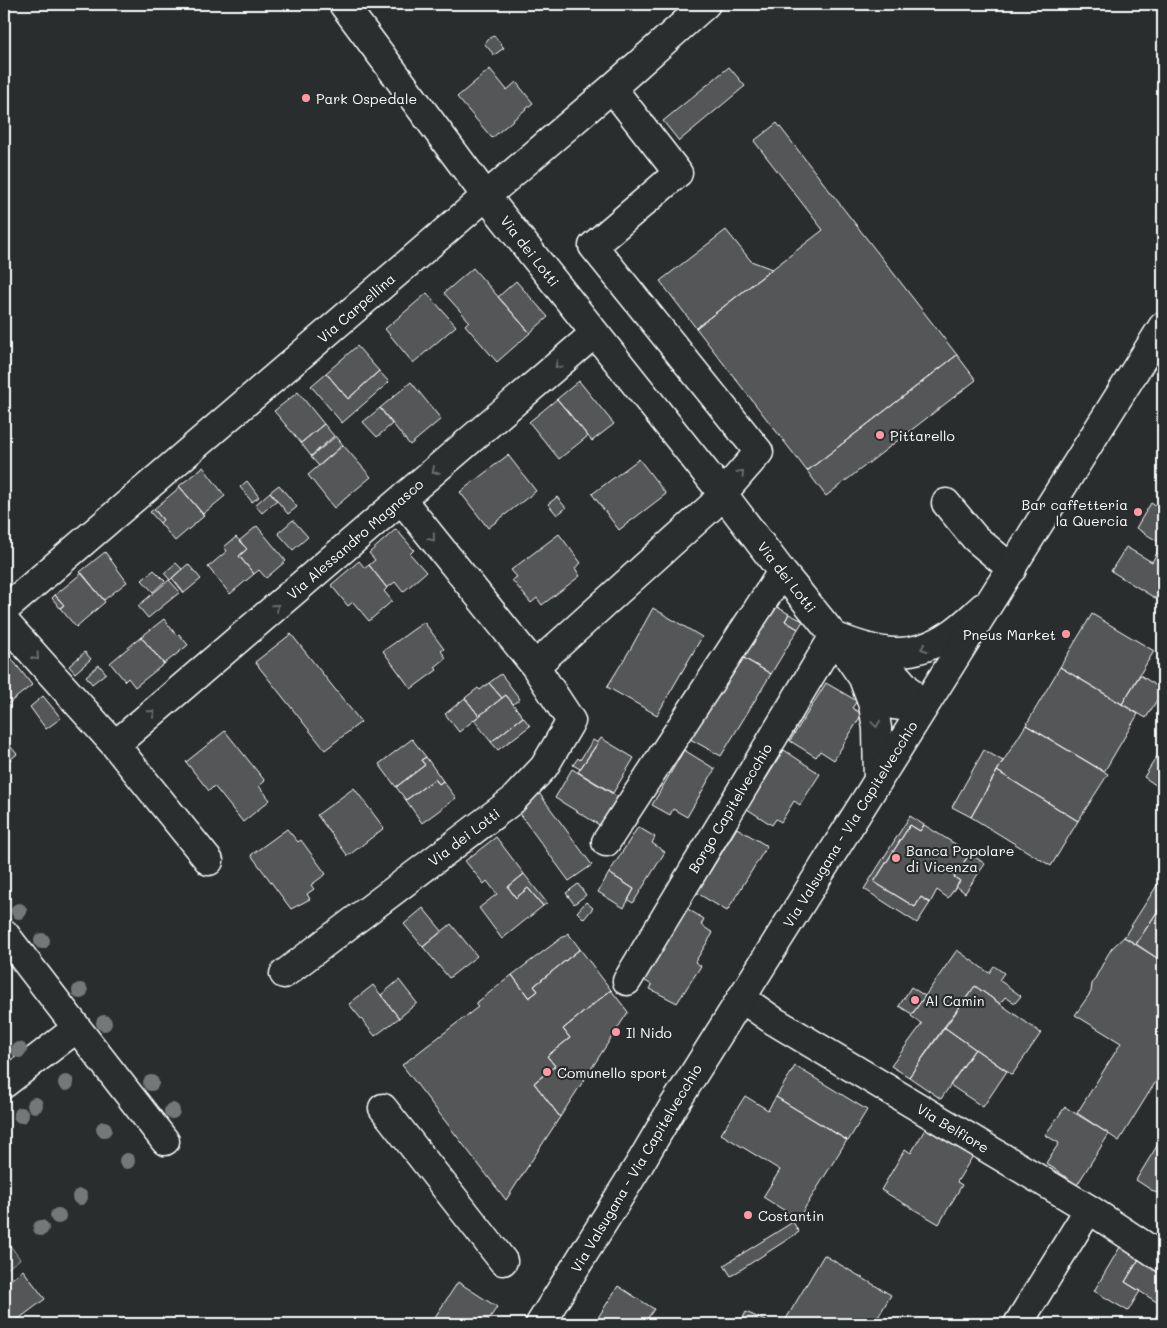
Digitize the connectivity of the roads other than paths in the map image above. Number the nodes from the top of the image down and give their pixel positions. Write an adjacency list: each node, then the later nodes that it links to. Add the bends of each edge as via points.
1 (343, 4): 4 (street, Via dei Lotti)
2 (706, 4): 3 (street, Via Carpellina)
3 (612, 88): 4 (street, Via Carpellina); 7 (street, one-way to 3, via 759,452 593,246 678,173)
4 (486, 196): 6 (street, Via dei Lotti); 13 (street, Via Carpellina)
5 (1163, 326): 10 (street, Via Valsugana - Via Capitelvecchio)
6 (595, 333): 7 (street, Via dei Lotti); 8 (street, Via Alessandro Magnasco, one-way to 8)
7 (723, 494): 11 (street, Via dei Lotti); 17 (street)
8 (402, 500): 17 (street, Via dei Lotti, one-way to 17); 20 (street, Via Alessandro Magnasco, one-way to 8)
9 (946, 503): 10 (street, via 975,538)
10 (1012, 569): 12 (street, Via Valsugana - Via Capitelvecchio)
11 (782, 572): 15 (street, Via dei Lotti); 22 (street)
12 (992, 600): 16 (street, Via dei Lotti, one-way to 16, via 952,634 914,652 891,653); 19 (street, Via Valsugana - Via Capitelvecchio)
13 (4, 610)
14 (4, 621): 20 (street, one-way to 20)
15 (834, 636): 16 (street, Via dei Lotti); 18 (street); 26 (street, Borgo Capitelvecchio)
16 (862, 647): 19 (street, Via dei Lotti, via 890,668)
17 (535, 666): 25 (street, Via dei Lotti, via 571,721 544,767 512,801)
18 (863, 678): 19 (street, via 893,705); 21 (street, one-way to 21, via 877,728)
19 (922, 709): 21 (street, Via Valsugana - Via Capitelvecchio)
20 (115, 745): 23 (street)
21 (878, 781): 27 (street, Via Valsugana - Via Capitelvecchio)
22 (606, 842)
23 (209, 862)
24 (4, 933): 28 (street)
25 (284, 974)
26 (627, 981)
27 (742, 998): 32 (street, Via Belfiore, via 774,1021); 35 (street, Via Valsugana - Via Capitelvecchio)
28 (77, 1028): 29 (street); 31 (street)
29 (4, 1084)
30 (383, 1108): 34 (street)
31 (165, 1141)
32 (1089, 1209): 33 (street, Via Belfiore); 36 (street)
33 (1163, 1258)
34 (503, 1261)
35 (540, 1324)
36 (1018, 1324)

